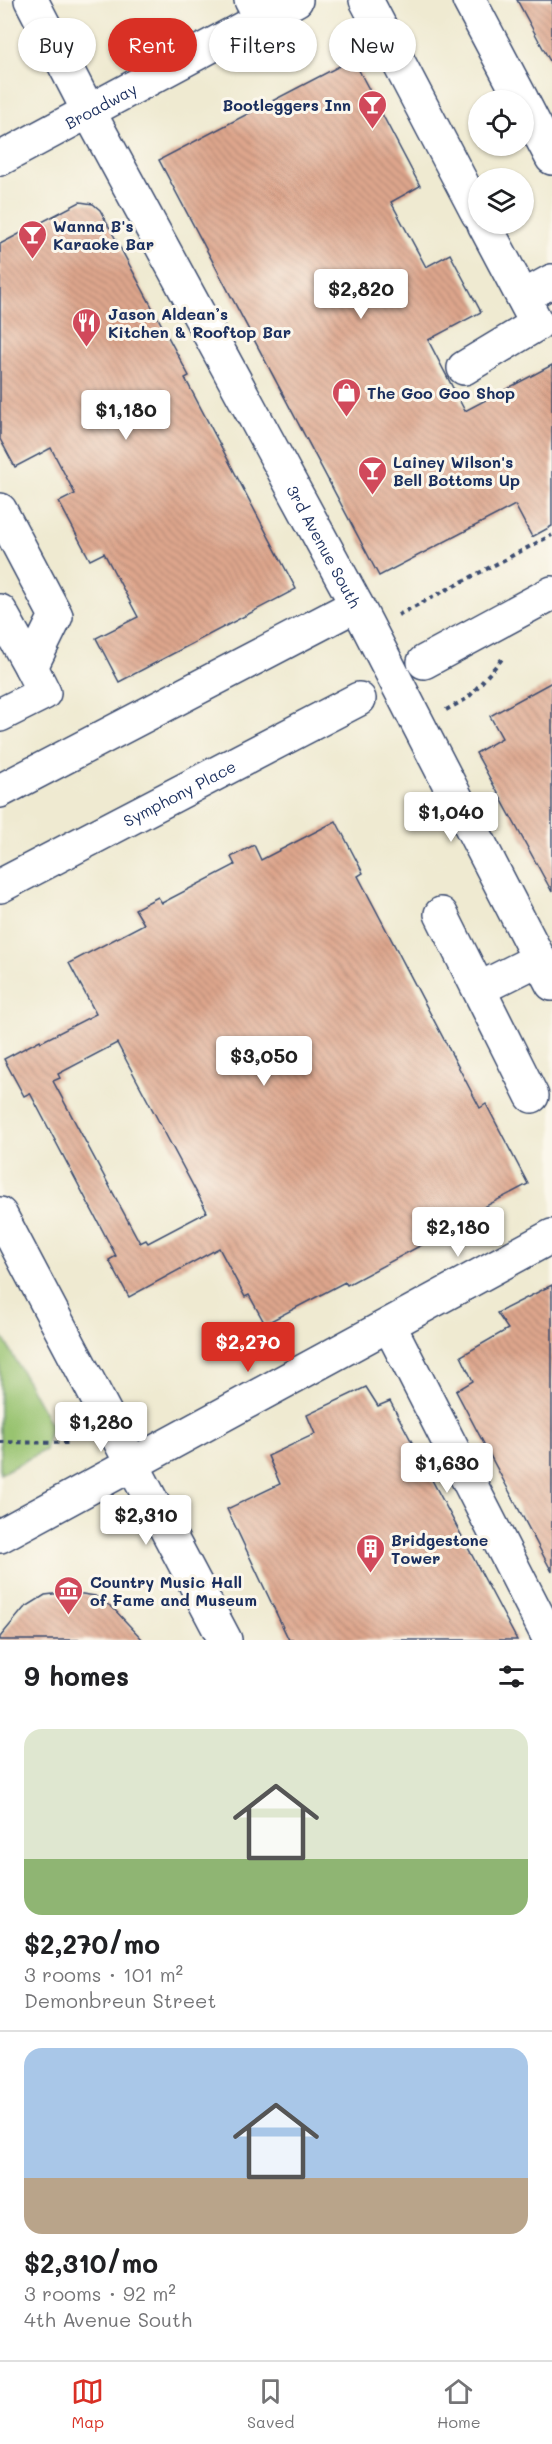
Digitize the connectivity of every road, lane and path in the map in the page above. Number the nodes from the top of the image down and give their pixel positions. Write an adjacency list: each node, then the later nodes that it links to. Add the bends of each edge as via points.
1 (31, 0): 7 (street, 3rd Avenue South)
2 (296, 0): 5 (street, Broadway)
3 (366, 0): 11 (street)
4 (469, 0): 6 (street)
5 (256, 9): 7 (street, Broadway)
6 (517, 90)
7 (89, 112): 10 (street, Broadway); 19 (street, 3rd Avenue South)
8 (534, 123): 9 (street)
9 (552, 158)
10 (0, 159)
11 (468, 195)
12 (490, 234): 14 (street)
13 (552, 281): 14 (street)
14 (537, 312): 15 (street)
15 (464, 368)
16 (0, 510): 24 (street, via 56,616)
17 (552, 535): 20 (path)
18 (552, 593): 23 (street)
19 (356, 605): 28 (street); 31 (street, 3rd Avenue South)
20 (392, 618)
21 (4, 627): 24 (street)
22 (508, 653): 26 (path, via 468,698)
23 (424, 662)
24 (32, 667): 27 (street, via 44,693)
25 (359, 699): 29 (street, Symphony Place)
26 (442, 712)
27 (0, 715)
28 (0, 791)
29 (0, 886)
30 (441, 914): 32 (street)
31 (546, 971): 32 (street)
32 (479, 990): 33 (street)
33 (531, 1096)
34 (0, 1214): 39 (street)
35 (552, 1236): 36 (street)
36 (389, 1325): 39 (street); 42 (street)
37 (0, 1442): 38 (path)
38 (70, 1443)
39 (132, 1465): 40 (street); 41 (street)
40 (0, 1536)
41 (225, 1640)
42 (550, 1640)

